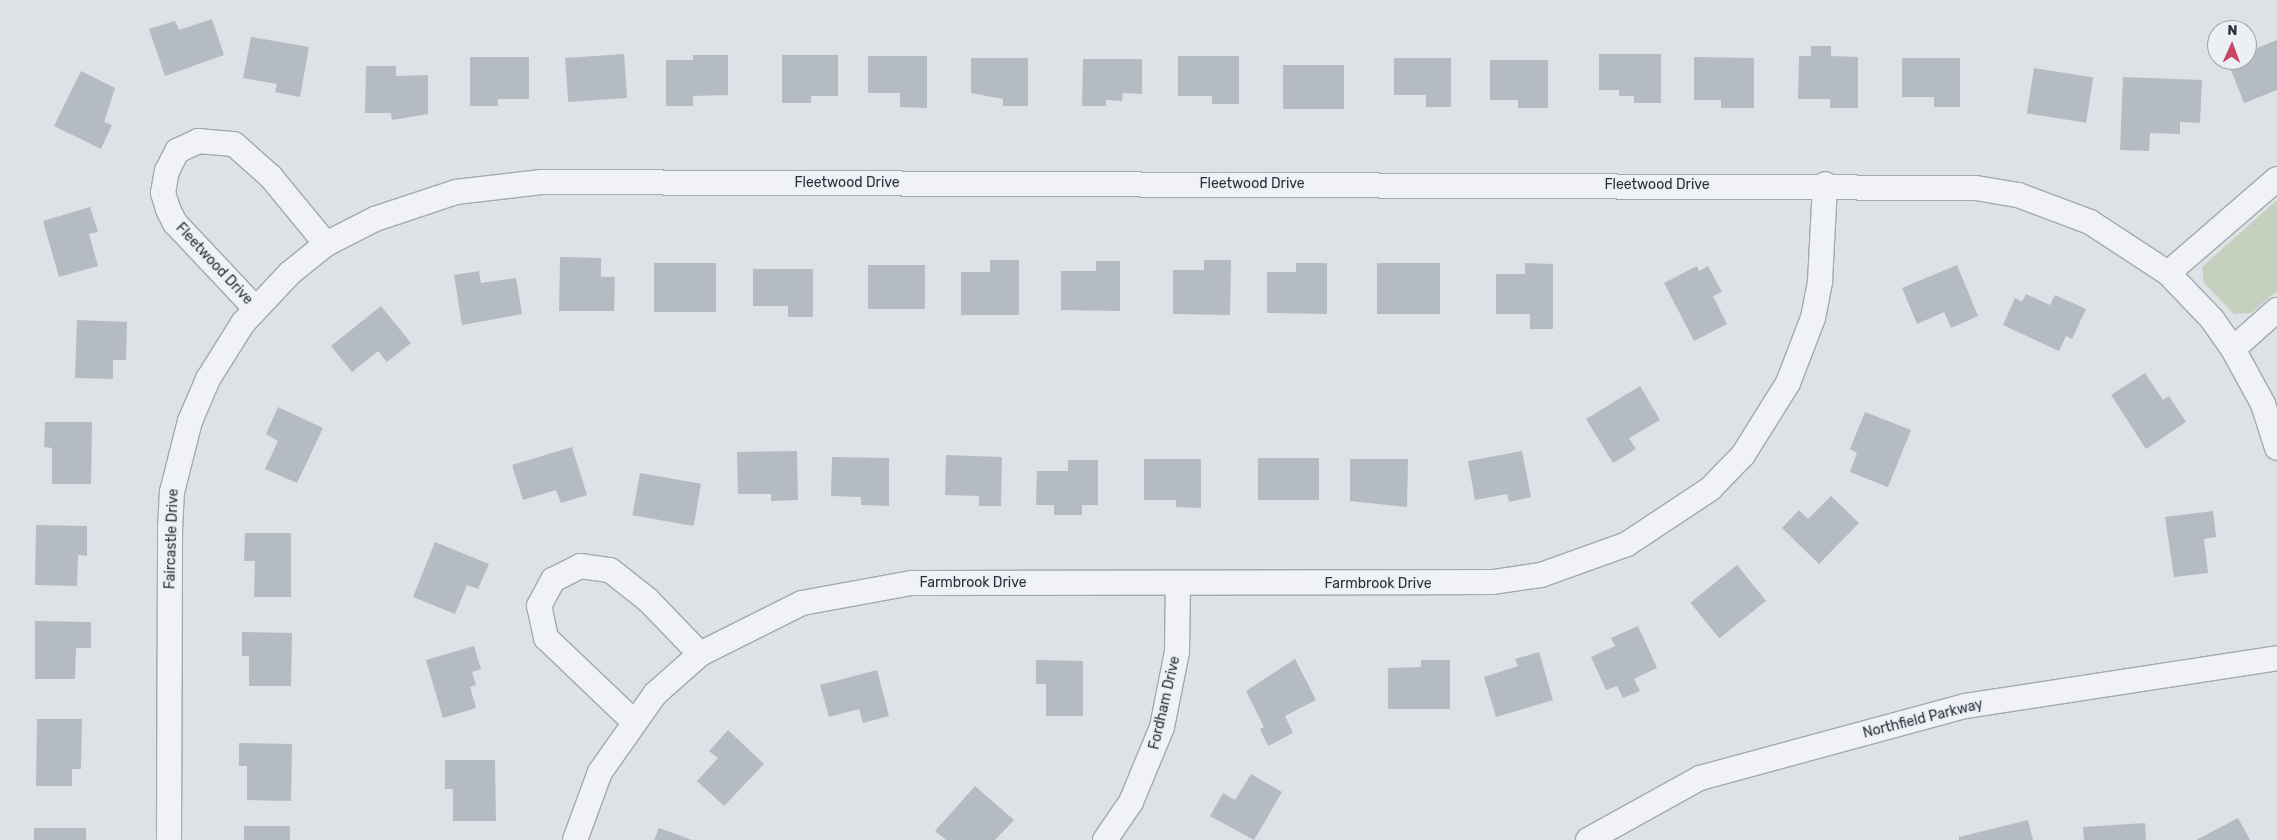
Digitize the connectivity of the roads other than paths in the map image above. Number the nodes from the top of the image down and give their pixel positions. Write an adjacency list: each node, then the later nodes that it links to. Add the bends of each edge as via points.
1 (2277, 180): 5 (street)
2 (1825, 184): 3 (street, Fleetwood Drive, via 541,182 495,186 421,200); 5 (street, Fleetwood Drive, via 1939,185 2018,195 2090,222); 10 (street, Farmbrook Drive, via 1820,280 1813,318 1788,383 1743,454 1676,515 1627,544 1541,576 1431,584)
3 (326, 244): 4 (street, Fleetwood Drive); 6 (street, Fleetwood Drive, via 271,177 234,144 198,141 178,151 166,171 163,193 171,216)
4 (290, 272): 6 (street, Faircastle Drive)
5 (2168, 273): 8 (street, Fleetwood Drive, via 2212,319)
6 (254, 308): 14 (street, Faircastle Drive, via 208,380 190,421 172,492)
7 (2277, 310): 8 (street)
8 (2233, 349): 9 (street, Fleetwood Drive, via 2263,404)
9 (2277, 448)
10 (1178, 584): 11 (street, Farmbrook Drive, via 911,583 872,586 768,616); 16 (street, Fordham Drive, via 1177,652 1162,727 1131,802)
11 (700, 654): 13 (street, Farmbrook Drive); 13 (street, via 648,600 610,570 580,566 553,580 539,606 546,638)
12 (2277, 658): 17 (street, Northfield Parkway, via 1964,706 1700,778)
13 (633, 721): 15 (street, Farmbrook Drive, via 600,772)
14 (169, 840)
15 (575, 840)
16 (1105, 840)
17 (1588, 840)

